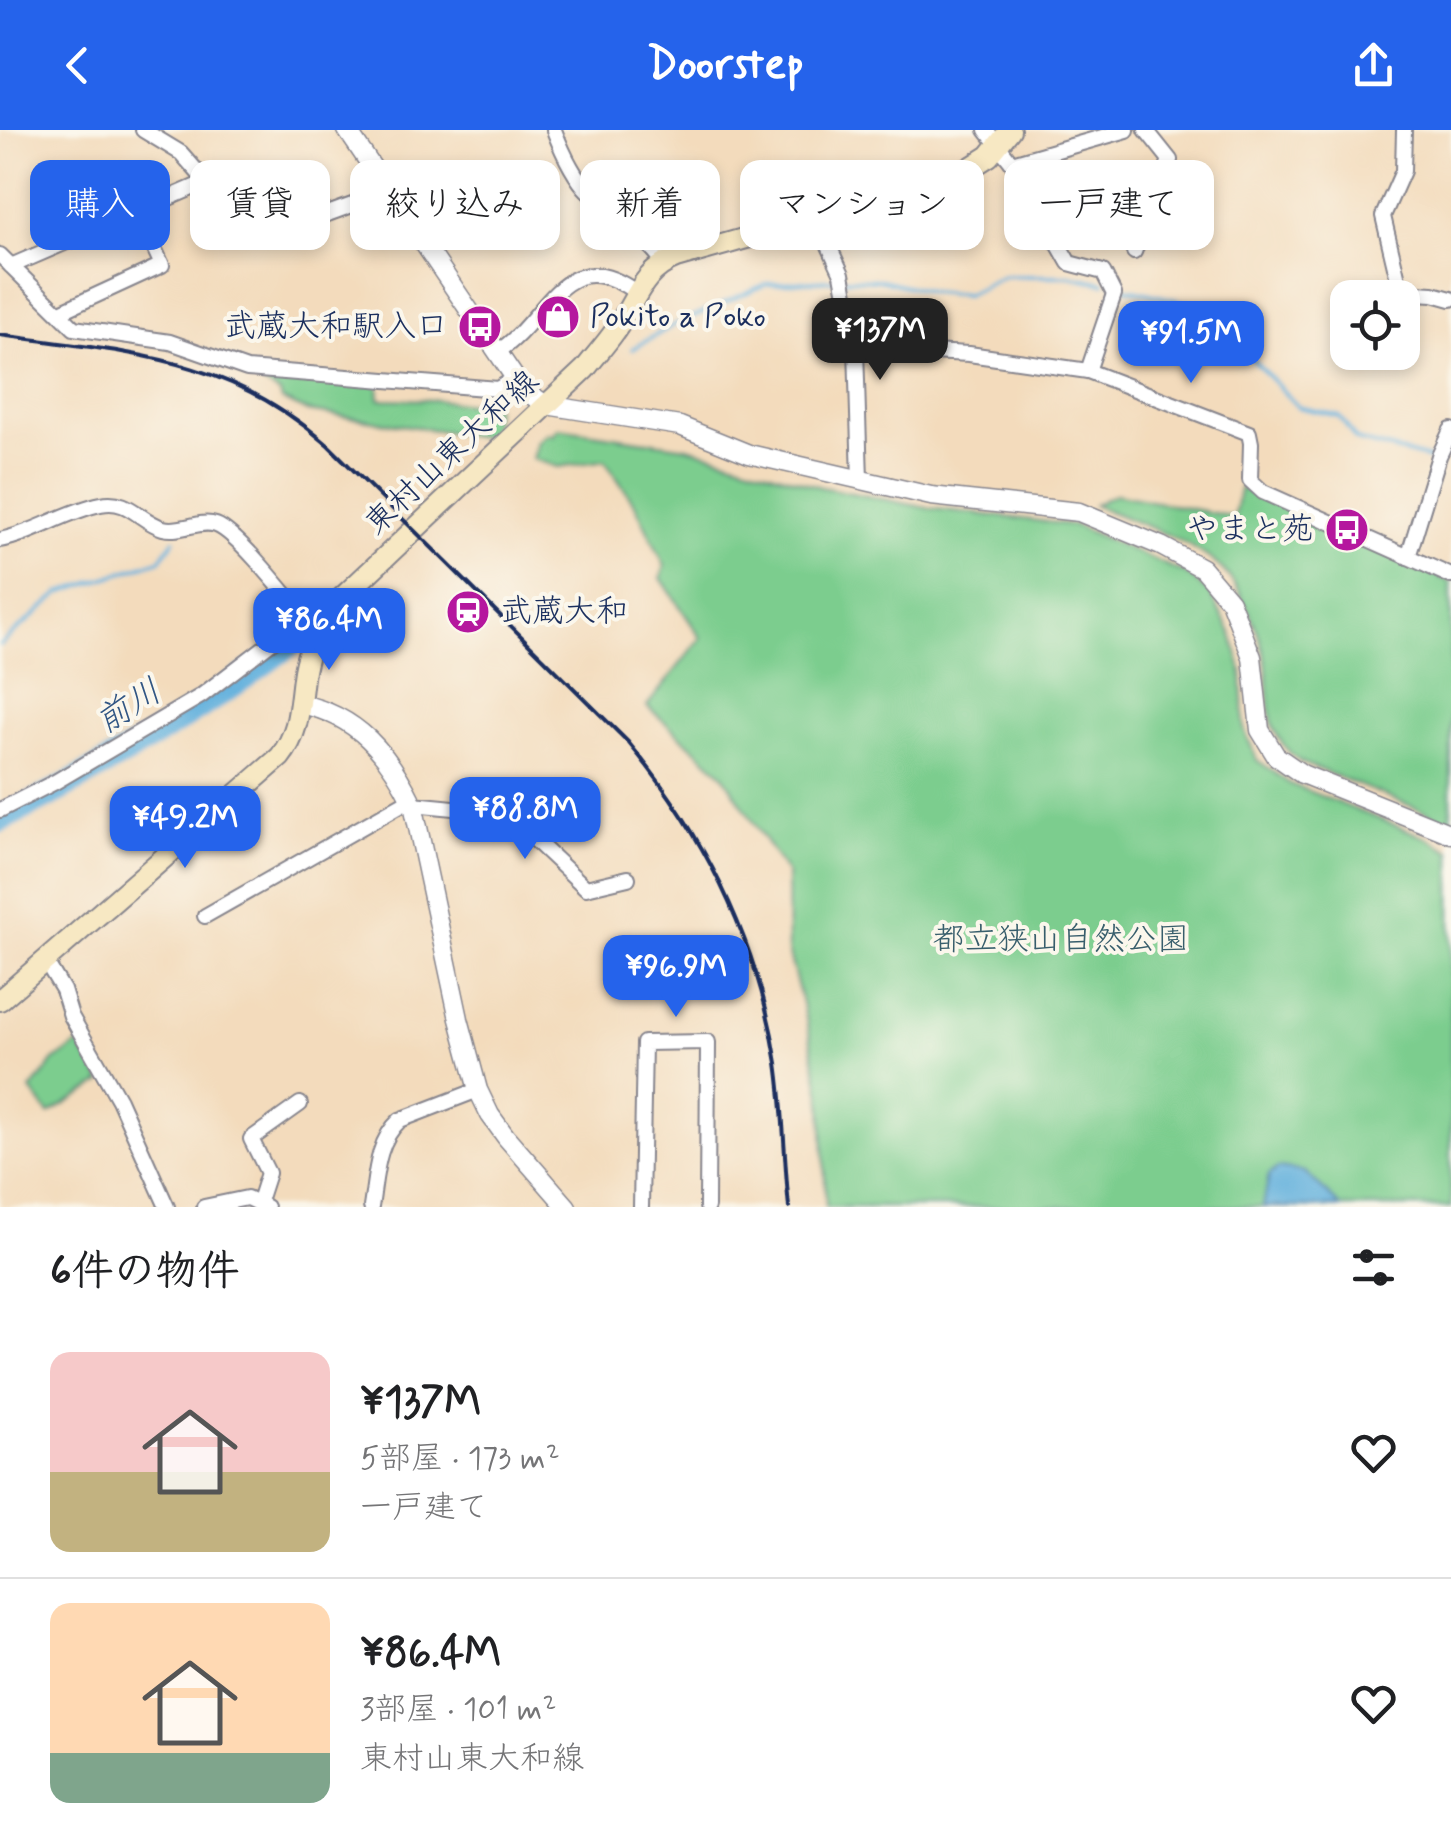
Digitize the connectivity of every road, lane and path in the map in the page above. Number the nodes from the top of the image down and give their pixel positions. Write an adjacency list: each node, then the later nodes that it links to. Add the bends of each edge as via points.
1 (143, 130): 13 (street)
2 (347, 130): 8 (street)
3 (554, 130): 21 (street, via 586,189)
4 (1127, 130): 11 (street)
5 (1146, 130): 12 (street)
6 (1404, 130): 23 (street, via 1403,171 1383,216 1401,292)
7 (998, 135): 9 (main road); 10 (street)
8 (367, 160)
9 (979, 160)
10 (1010, 160)
11 (1022, 160)
12 (1170, 160)
13 (190, 163)
14 (740, 240): 21 (main road)
15 (35, 250): 20 (street)
16 (155, 250): 24 (street, via 162,265)
17 (428, 250): 26 (street)
18 (830, 250): 25 (street, via 844,280)
19 (1062, 250): 27 (street, via 1069,263 1102,272 1114,294)
20 (6, 261): 24 (street)
21 (664, 263): 22 (main road, 東村山東大和線)
22 (637, 293): 26 (street, via 599,272 585,275 552,296); 29 (main road, 東村山東大和線, via 616,330)
23 (1451, 299)
24 (60, 312): 28 (street, via 74,328 170,342 247,368 498,389)
25 (856, 348): 27 (street); 31 (street)
26 (497, 352): 28 (street)
27 (1088, 370): 33 (street, via 1248,433 1250,480 1263,492)
28 (515, 378): 29 (street)
29 (546, 405): 31 (street, via 680,426 749,454); 35 (main road, 東村山東大和線)
30 (1451, 430): 33 (street)
31 (860, 480): 39 (street, via 946,499 1079,512 1190,560 1212,576 1236,613 1252,656 1260,730 1276,756 1302,774)
32 (0, 540): 35 (street, via 114,502 166,529 217,525)
33 (1408, 556): 34 (street)
34 (1451, 576)
35 (310, 624): 36 (main road, 東村山東大和線); 38 (street, via 200,696)
36 (300, 704): 37 (street, via 324,708 371,740); 42 (main road, 東村山東大和線, via 280,757)
37 (412, 802): 40 (street, via 499,806 586,888); 41 (street); 44 (street)
38 (0, 810)
39 (1451, 834)
40 (628, 878)
41 (205, 916)
42 (44, 960): 43 (main road, 東村山東大和線); 47 (street, via 120,1100)
43 (0, 1000)
44 (478, 1090): 49 (street, via 392,1128 379,1158); 50 (street, via 506,1137)
45 (300, 1104): 46 (street, via 251,1139 268,1174)
46 (262, 1205): 48 (street, via 247,1198)
47 (167, 1207)
48 (204, 1207)
49 (372, 1207)
50 (567, 1207)
51 (641, 1207): 52 (street, via 644,1043 708,1042)
52 (707, 1207)

